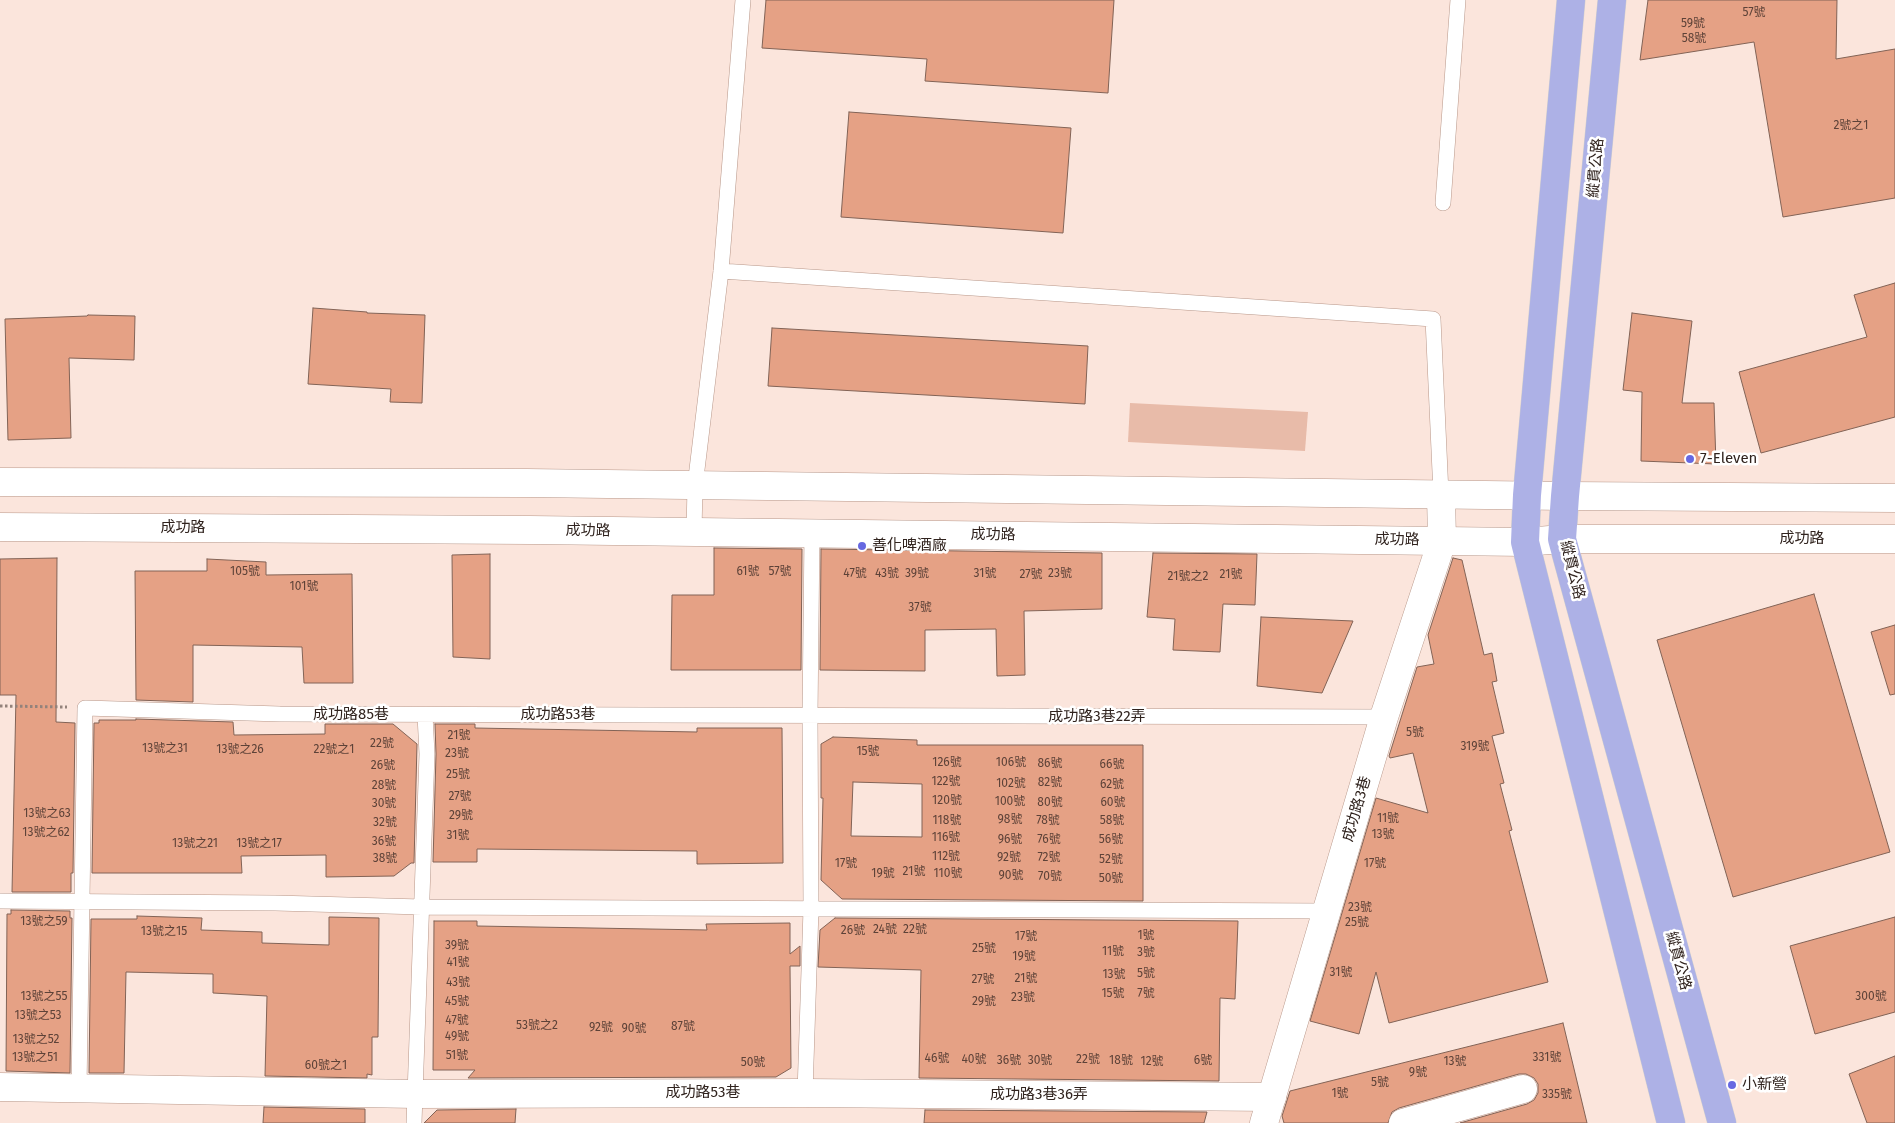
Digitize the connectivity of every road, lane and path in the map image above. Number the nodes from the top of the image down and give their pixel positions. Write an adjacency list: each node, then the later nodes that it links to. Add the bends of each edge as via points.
1 (743, 0): 6 (lane)
2 (1458, 0): 5 (lane)
3 (1571, 0): 10 (main road)
4 (1612, 0): 11 (main road, 縱貫公路)
5 (1443, 203)
6 (721, 271): 8 (lane); 9 (lane, via 1433,319)
7 (0, 482): 8 (main road)
8 (695, 486): 9 (main road); 14 (lane)
9 (1441, 494): 10 (main road); 18 (main road, 成功路3巷)
10 (1527, 495): 11 (main road); 19 (main road)
11 (1565, 496): 12 (main road); 17 (main road, 縱貫公路)
12 (1895, 498)
13 (0, 527): 14 (main road, 成功路)
14 (694, 532): 15 (main road, 成功路)
15 (812, 533): 18 (main road, 成功路); 23 (lane)
16 (1895, 539): 17 (main road, 成功路)
17 (1562, 540): 19 (main road, 成功路); 40 (main road, 縱貫公路)
18 (1442, 541): 19 (main road, 成功路); 24 (main road, 成功路3巷)
19 (1526, 542): 39 (main road)
20 (0, 706): 21 (path)
21 (85, 708): 22 (lane, 成功路85巷); 26 (lane)
22 (426, 715): 23 (lane, 成功路53巷); 27 (lane)
23 (810, 716): 24 (lane, 成功路3巷22弄); 28 (lane)
24 (1384, 718): 29 (main road, 成功路3巷)
25 (0, 901): 26 (lane)
26 (82, 902): 27 (lane); 31 (lane)
27 (422, 907): 28 (lane); 34 (lane)
28 (811, 909): 29 (lane); 33 (lane)
29 (1327, 911): 35 (main road, 成功路3巷)
30 (0, 1087): 31 (main road, 成功路53巷)
31 (79, 1088): 34 (main road, 成功路53巷)
32 (1523, 1090): 38 (main road)
33 (805, 1093): 34 (main road, 成功路53巷); 35 (main road, 成功路3巷36弄)
34 (416, 1094): 36 (lane)
35 (1272, 1096): 37 (main road, 成功路3巷)
36 (414, 1123)
37 (1264, 1123)
38 (1403, 1123)
39 (1671, 1123)
40 (1722, 1123)

